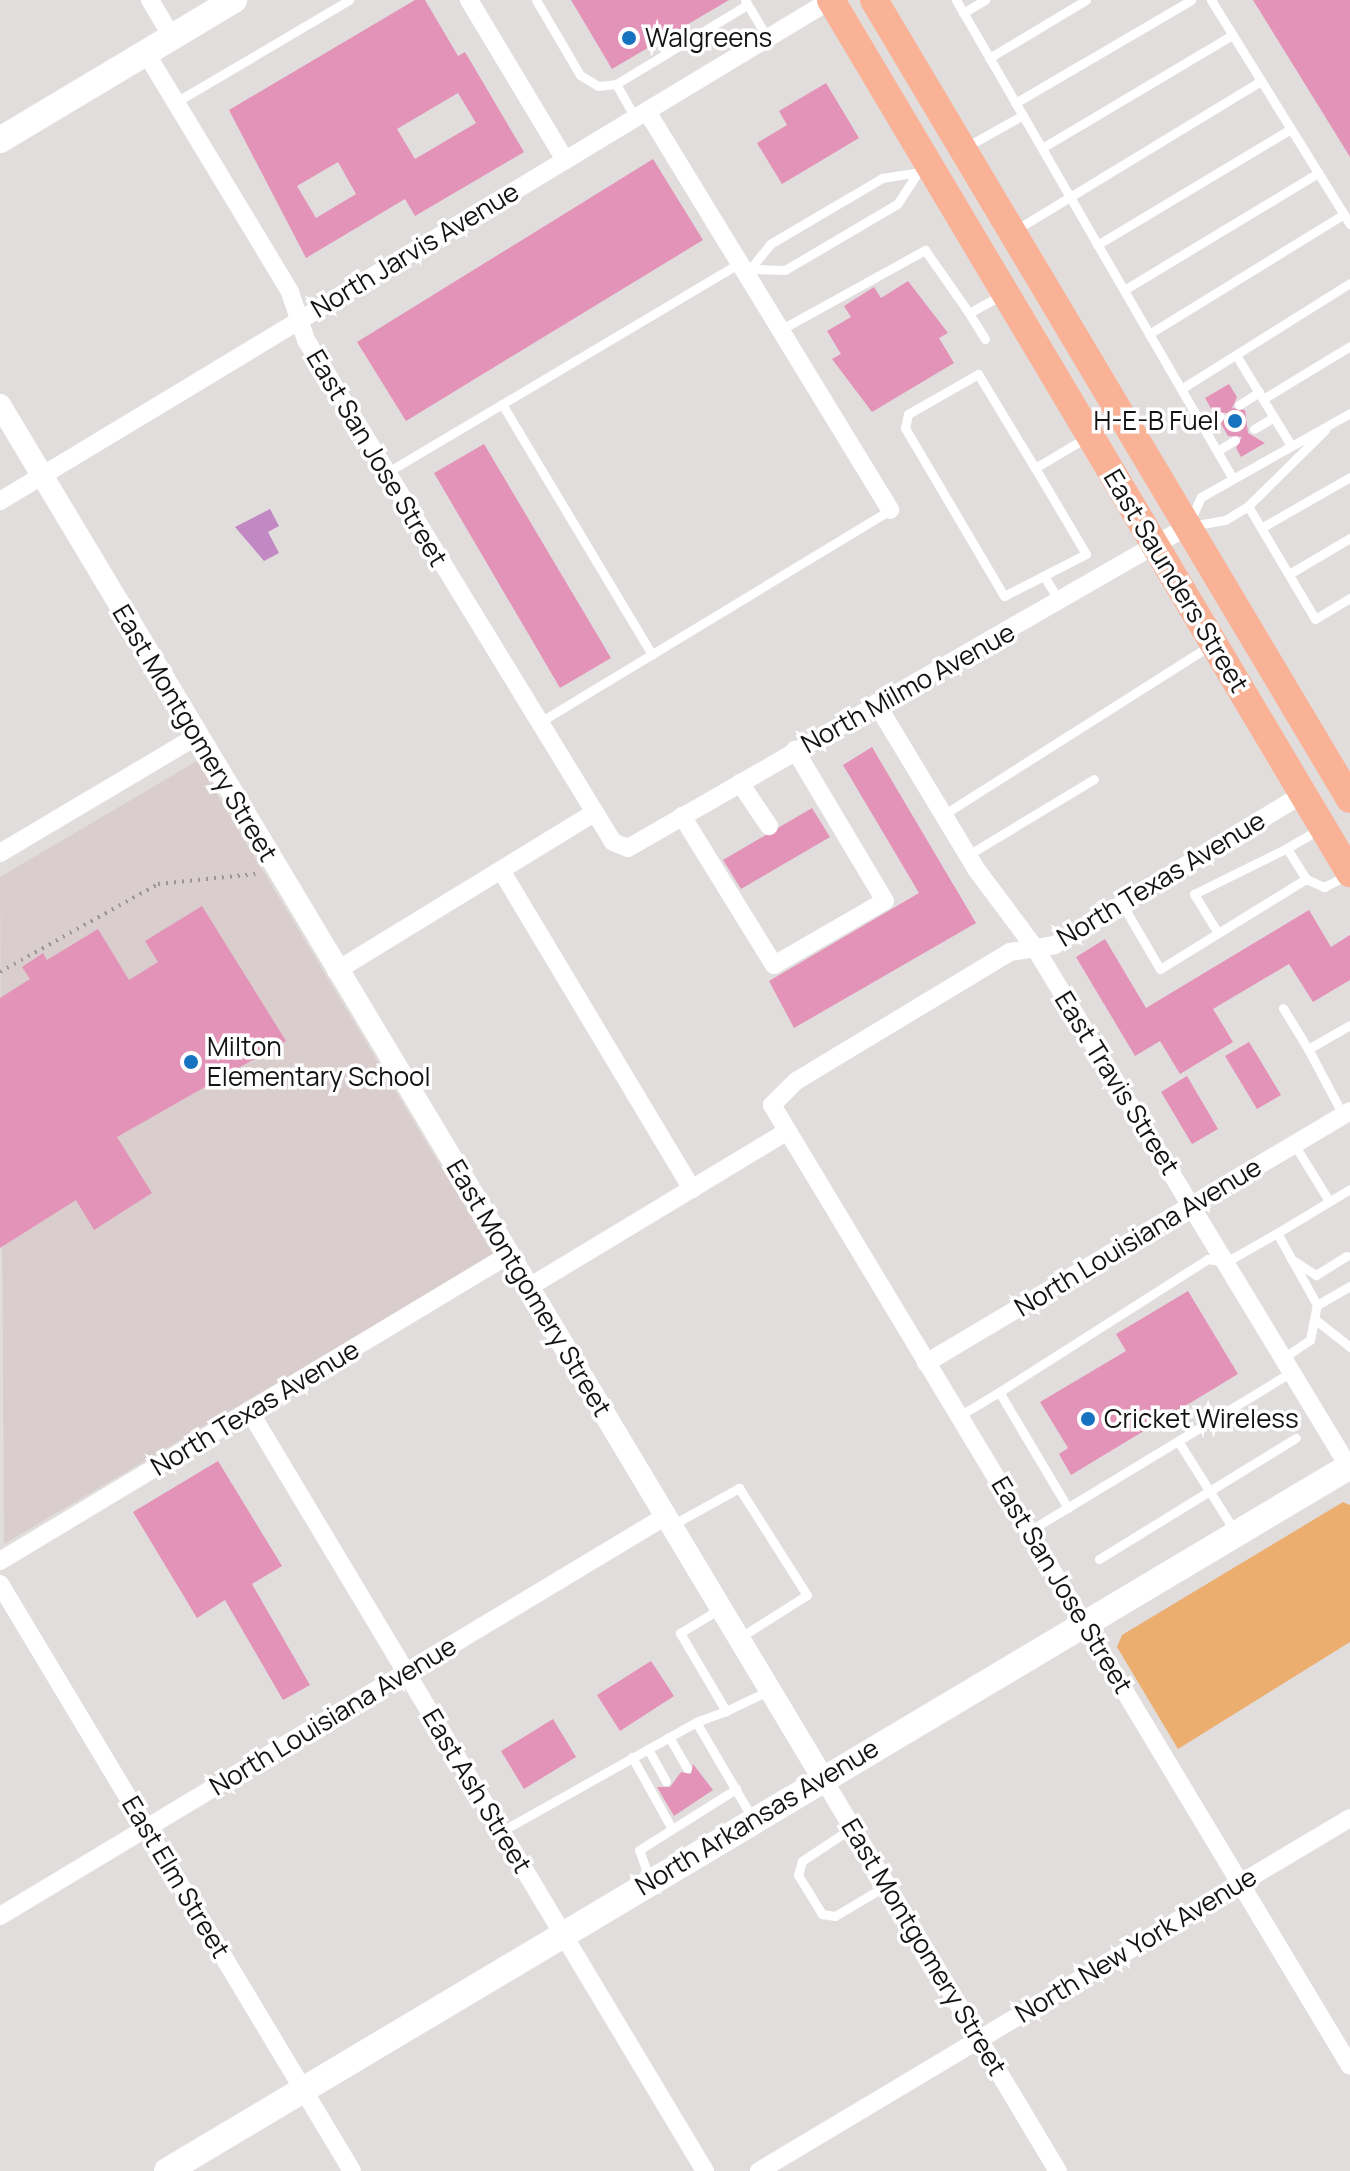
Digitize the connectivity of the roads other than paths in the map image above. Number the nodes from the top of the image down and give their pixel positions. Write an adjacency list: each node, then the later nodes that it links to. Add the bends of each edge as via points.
1 (150, 0): 16 (street)
2 (234, 0): 16 (main road)
3 (349, 0): 22 (lane)
4 (469, 0): 30 (street)
5 (536, 0): 21 (lane, via 580,75 598,86)
6 (831, 0): 17 (street, North Jarvis Avenue); 31 (main road, East Saunders Street)
7 (874, 0): 29 (main road, East Saunders Street)
8 (956, 0): 14 (lane)
9 (985, 0): 14 (lane)
10 (1086, 0): 19 (lane)
11 (1191, 0): 23 (lane)
12 (1211, 0): 15 (lane)
13 (746, 2): 17 (lane); 21 (lane)
14 (963, 13): 19 (lane)
15 (1232, 35): 20 (lane); 28 (lane)
16 (172, 37): 18 (main road)
17 (768, 39): 25 (street, North Jarvis Avenue)
18 (146, 53): 22 (street, East San Jose Street); 27 (main road)
19 (989, 58): 23 (lane)
20 (1261, 81): 26 (lane); 33 (lane)
21 (616, 84): 25 (lane)
22 (176, 102): 42 (street, East San Jose Street, via 290,292)
23 (1015, 103): 24 (lane)
24 (1023, 115): 28 (lane); 29 (lane)
25 (642, 116): 30 (street, North Jarvis Avenue); 37 (street)
26 (1291, 129): 32 (lane); 36 (lane)
27 (0, 140)
28 (1042, 148): 33 (lane)
29 (962, 149): 35 (main road, East Saunders Street)
30 (565, 160): 42 (street, North Jarvis Avenue)
31 (924, 168): 35 (main road, via 958,179 1002,247); 37 (lane, via 882,178 770,244); 37 (lane, via 897,204 785,270); 40 (main road, East Saunders Street)
32 (1318, 173): 34 (lane); 39 (lane)
33 (1069, 196): 35 (lane); 36 (lane)
34 (1347, 219): 44 (lane)
35 (1019, 243): 71 (main road, East Saunders Street)
36 (1097, 245): 39 (lane)
37 (747, 269): 43 (street); 50 (lane)
38 (1350, 283): 47 (lane)
39 (1124, 290): 44 (lane)
40 (1005, 293): 41 (lane); 59 (main road, East Saunders Street)
41 (969, 313): 43 (lane, via 925,250); 45 (lane)
42 (299, 320): 64 (street, East San Jose Street); 65 (street, North Jarvis Avenue)
43 (780, 330): 70 (street)
44 (1149, 334): 48 (lane)
45 (985, 339)
46 (1350, 346): 49 (lane)
47 (1236, 355): 48 (lane); 49 (lane)
48 (1181, 389): 57 (lane)
49 (1261, 396): 52 (lane); 55 (lane)
50 (502, 404): 64 (lane); 80 (lane)
51 (0, 405): 65 (street, East Montgomery Street)
52 (1239, 405)
53 (1350, 413): 56 (lane)
54 (1220, 416): 57 (lane)
55 (1274, 417): 58 (lane); 61 (lane)
56 (1328, 426): 61 (lane); 69 (lane)
57 (1203, 427): 62 (lane)
58 (1254, 429)
59 (1090, 435): 63 (lane); 74 (main road, East Saunders Street)
60 (1235, 440): 62 (lane)
61 (1289, 442): 66 (lane)
62 (1217, 451): 66 (lane)
63 (1035, 468): 76 (lane, via 1086,554); 76 (lane, via 978,374 908,414 905,428 1004,596)
64 (386, 473): 82 (street, East San Jose Street)
65 (41, 477): 68 (street, North Jarvis Avenue); 83 (street, East Montgomery Street)
66 (1232, 477): 71 (lane, via 1201,497)
67 (1350, 477): 72 (lane)
68 (0, 501)
69 (1248, 506): 71 (lane, via 1225,520); 72 (lane)
70 (890, 510): 80 (lane)
71 (1188, 526): 74 (street, North Milmo Avenue); 89 (main road, East Saunders Street)
72 (1261, 528): 75 (lane)
73 (1350, 538): 75 (lane)
74 (1155, 546): 78 (street, North Milmo Avenue); 79 (main road, East Saunders Street)
75 (1289, 574): 77 (lane, via 1315,619)
76 (1045, 578): 78 (lane)
77 (1350, 598)
78 (1060, 603): 81 (street, North Milmo Avenue)
79 (1214, 643): 84 (main road, East Saunders Street); 91 (lane)
80 (652, 655): 82 (lane)
81 (876, 703): 85 (street, North Milmo Avenue); 91 (street, East Travis Street)
82 (537, 724): 90 (street, East San Jose Street)
83 (197, 736): 97 (street); 105 (street, East Montgomery Street)
84 (1271, 739): 88 (main road, East Saunders Street); 94 (main road, via 1298,757)
85 (795, 750): 87 (street, North Milmo Avenue); 92 (street, via 885,901 774,965)
86 (1094, 779): 98 (lane)
87 (740, 783): 92 (street, North Milmo Avenue); 93 (street)
88 (1303, 794): 94 (main road, East Saunders Street); 102 (street, North Texas Avenue)
89 (1350, 799)
90 (592, 814): 95 (street, East San Jose Street); 99 (street)
91 (943, 815): 98 (street, East Travis Street)
92 (682, 816): 95 (street, North Milmo Avenue)
93 (769, 826)
94 (1337, 832): 96 (lane); 100 (main road, East Saunders Street)
95 (628, 848)
96 (1287, 848): 101 (lane); 103 (lane, via 1194,894)
97 (0, 853)
98 (968, 855): 104 (street, East Travis Street)
99 (501, 870): 105 (street); 113 (street)
100 (1350, 873): 101 (lane, via 1324,887)
101 (1306, 879): 103 (lane)
102 (1122, 904): 103 (lane, via 1160,969); 104 (street, North Texas Avenue, via 1055,945)
103 (1218, 933)
104 (1035, 948): 109 (street, North Texas Avenue, via 997,960 796,1081); 116 (street, East Travis Street)
105 (336, 971): 118 (street, East Montgomery Street)
106 (1283, 1008): 108 (lane)
107 (1350, 1025): 108 (lane)
108 (1308, 1049): 110 (lane)
109 (772, 1105): 111 (street, East San Jose Street)
110 (1347, 1113): 112 (street, North Louisiana Avenue)
111 (788, 1131): 113 (street); 127 (street, East San Jose Street)
112 (1294, 1144): 115 (lane); 116 (street, North Louisiana Avenue)
113 (692, 1189): 123 (street)
114 (1350, 1189): 115 (lane)
115 (1329, 1201): 117 (lane)
116 (1191, 1204): 121 (street, East Travis Street); 127 (street, North Louisiana Avenue)
117 (1277, 1233): 120 (lane); 121 (lane)
118 (510, 1254): 123 (street, East Montgomery Street); 130 (street, North Texas Avenue)
119 (1346, 1256): 120 (lane, via 1316,1275)
120 (1288, 1257): 124 (lane)
121 (1226, 1262): 128 (street, East Travis Street); 129 (lane, via 1208,1259)
122 (1350, 1286): 124 (lane)
123 (529, 1287): 137 (street, East Montgomery Street)
124 (1317, 1305): 125 (lane)
125 (1317, 1321): 126 (lane); 128 (lane, via 1310,1340)
126 (1350, 1347)
127 (926, 1363): 131 (street, East San Jose Street)
128 (1287, 1365): 133 (lane); 134 (street, East Travis Street)
129 (999, 1392): 131 (lane); 136 (lane)
130 (250, 1412): 141 (street, North Texas Avenue); 146 (street, East Ash Street)
131 (959, 1416): 138 (street, East San Jose Street)
132 (1296, 1438): 135 (lane)
133 (1178, 1441): 135 (lane); 136 (lane)
134 (1350, 1468): 139 (main road, North Arkansas Avenue)
135 (1210, 1491): 139 (lane); 140 (lane)
136 (1068, 1508): 138 (lane)
137 (669, 1520): 143 (street, East Montgomery Street); 145 (lane, via 739,1488 807,1595); 146 (street, North Louisiana Avenue)
138 (1029, 1531): 144 (street, East San Jose Street)
139 (1237, 1533): 144 (main road, North Arkansas Avenue)
140 (1099, 1559)
141 (0, 1561)
142 (0, 1584): 160 (street, East Elm Street)
143 (721, 1608): 145 (street, East Montgomery Street); 148 (lane, via 680,1633)
144 (1085, 1622): 154 (main road, North Arkansas Avenue); 164 (street, East San Jose Street)
145 (739, 1638): 147 (street, East Montgomery Street)
146 (406, 1673): 160 (street, North Louisiana Avenue); 162 (street, East Ash Street)
147 (770, 1690): 148 (lane); 154 (street, East Montgomery Street)
148 (726, 1711): 149 (lane)
149 (696, 1722): 150 (lane); 156 (lane)
150 (669, 1737): 151 (lane); 153 (lane)
151 (648, 1749): 152 (lane); 155 (lane)
152 (632, 1757): 161 (lane); 162 (lane)
153 (687, 1768)
154 (822, 1777): 158 (main road, North Arkansas Avenue); 159 (street, East Montgomery Street)
155 (666, 1781)
156 (736, 1789): 158 (lane); 161 (lane, via 707,1801)
157 (1350, 1818): 164 (street, North New York Avenue)
158 (753, 1819): 163 (main road, North Arkansas Avenue)
159 (853, 1827): 165 (street, East Montgomery Street); 165 (lane, via 802,1861 798,1875 822,1914 835,1916)
160 (147, 1828): 166 (street, North Louisiana Avenue); 170 (street, East Elm Street)
161 (672, 1829): 163 (lane, via 639,1850)
162 (502, 1831): 167 (street, East Ash Street)
163 (650, 1880): 167 (main road, North Arkansas Avenue)
164 (1242, 1882): 168 (street, North New York Avenue); 169 (street, East San Jose Street)
165 (887, 1885): 168 (street, East Montgomery Street)
166 (0, 1916)
167 (563, 1934): 170 (main road, North Arkansas Avenue); 173 (street, East Ash Street)
168 (979, 2038): 174 (street, North New York Avenue); 175 (street, East Montgomery Street)
169 (1350, 2066)
170 (303, 2090): 171 (main road, North Arkansas Avenue); 172 (street, East Elm Street)
171 (167, 2171)
172 (352, 2171)
173 (705, 2171)
174 (759, 2171)
175 (1058, 2171)

